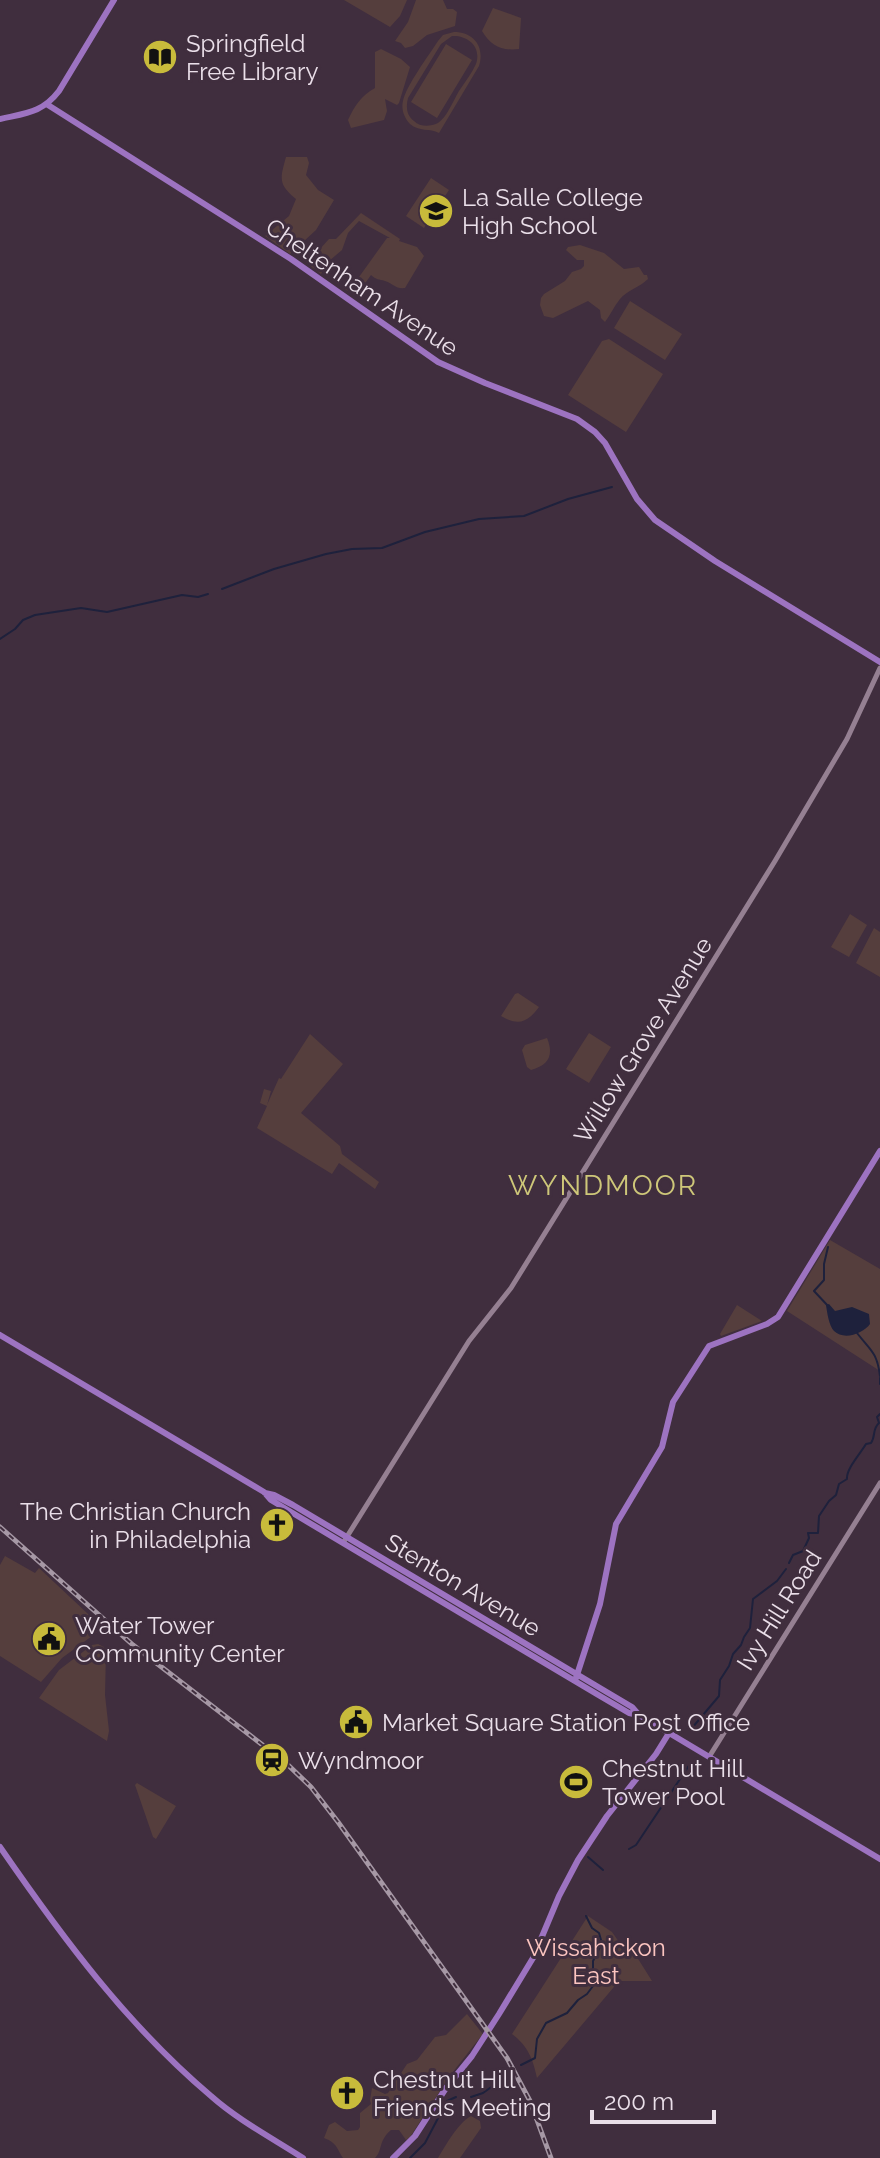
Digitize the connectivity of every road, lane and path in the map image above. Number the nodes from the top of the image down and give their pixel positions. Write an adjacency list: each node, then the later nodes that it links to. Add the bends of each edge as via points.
1 (114, 0): 2 (main road)
2 (48, 105): 3 (main road); 4 (main road, Cheltenham Avenue, via 291,259 438,362 577,419 605,443 655,520)
3 (0, 119)
4 (880, 662)
5 (880, 668): 9 (street, Willow Grove Avenue, via 847,739 752,899 511,1288 469,1341)
6 (880, 1151): 10 (main road, via 778,1317 709,1346 673,1402 664,1443 616,1524 600,1604)
7 (0, 1335): 9 (main road, Stenton Avenue)
8 (880, 1483): 14 (street, Ivy Hill Road)
9 (344, 1540): 10 (main road, Stenton Avenue)
10 (576, 1678): 11 (main road, Stenton Avenue)
11 (653, 1724): 12 (main road, Stenton Avenue); 13 (main road)
12 (669, 1733): 13 (main road); 14 (main road, Stenton Avenue)
13 (661, 1747): 18 (main road, via 578,1860 533,1958 495,2022 413,2139)
14 (709, 1757): 16 (main road, Stenton Avenue)
15 (0, 1847): 17 (main road, via 44,1911 141,2031 214,2099)
16 (880, 1859)
17 (303, 2158)
18 (393, 2158)

